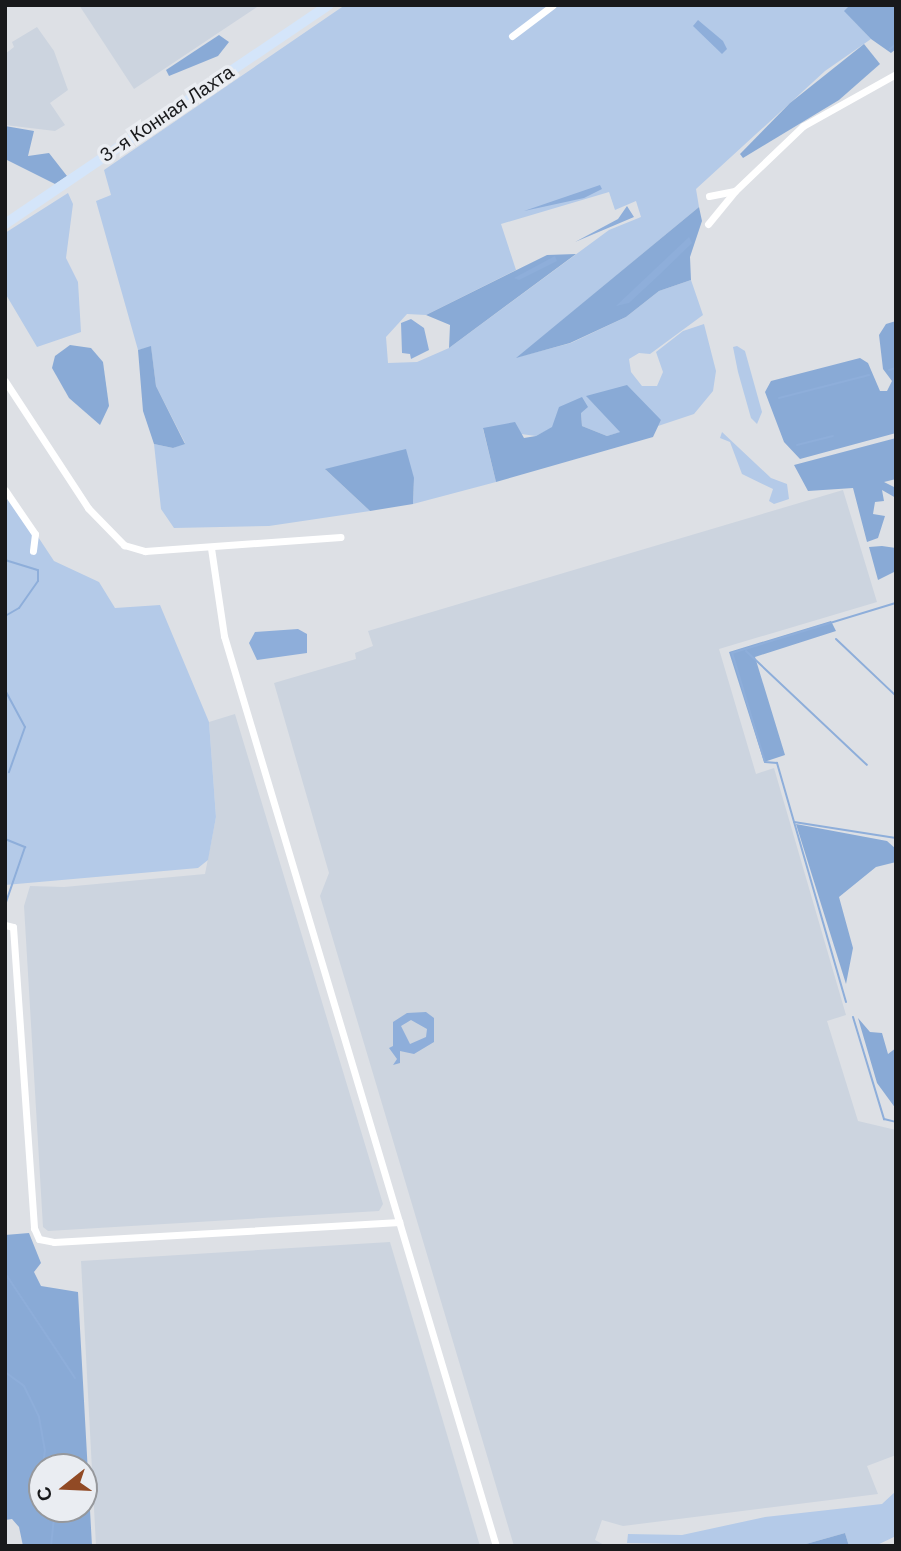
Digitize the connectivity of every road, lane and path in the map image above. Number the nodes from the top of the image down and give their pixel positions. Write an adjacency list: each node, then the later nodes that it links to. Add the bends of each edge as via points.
1 (329, 5): 7 (main road, 3-я Конная Лахта)
2 (553, 5): 3 (street)
3 (512, 36)
4 (896, 74): 5 (street, via 803,126)
5 (735, 191): 6 (street); 8 (street)
6 (709, 196)
7 (5, 224)
8 (708, 224)
9 (5, 381): 12 (street, via 88,508 115,539 145,551)
10 (5, 490): 13 (street, via 35,534)
11 (340, 537): 12 (street)
12 (211, 548): 15 (street, via 224,636)
13 (33, 551)
14 (5, 925): 15 (street, via 13,927 34,1228 39,1239 54,1242)
15 (400, 1222): 16 (street)
16 (496, 1546)

